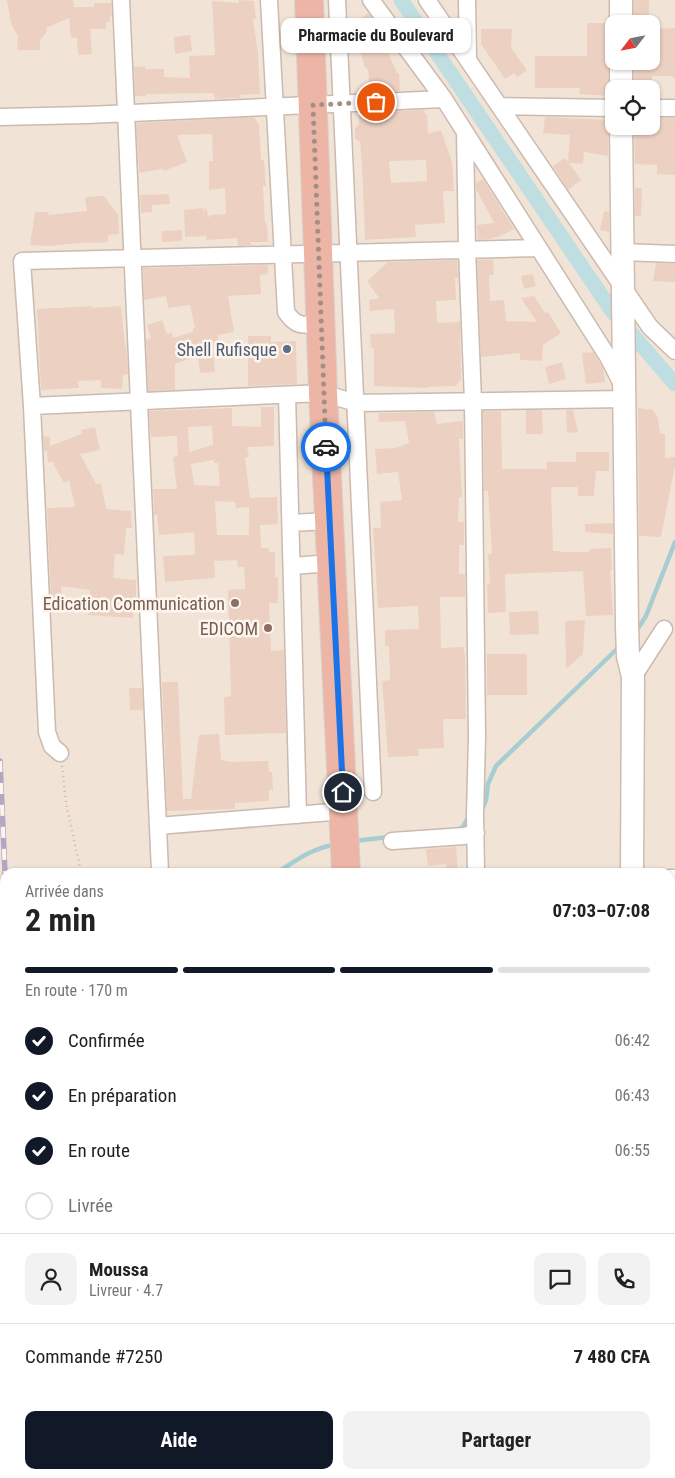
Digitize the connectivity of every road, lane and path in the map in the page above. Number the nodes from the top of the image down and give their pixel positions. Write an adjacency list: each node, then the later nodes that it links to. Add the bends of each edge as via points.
1 (121, 0): 19 (street)
2 (269, 0): 15 (street)
3 (309, 0): 13 (highway)
4 (338, 0): 12 (street)
5 (371, 0): 11 (street)
6 (428, 0): 10 (street)
7 (467, 0): 10 (street)
8 (621, 0): 9 (street)
9 (621, 15)
10 (468, 59): 14 (street)
11 (444, 99): 12 (street); 21 (street)
12 (342, 104): 13 (street); 27 (street)
13 (313, 105): 15 (street); 26 (highway)
14 (500, 106): 16 (street); 31 (street)
15 (274, 107): 19 (street); 28 (street)
16 (605, 108)
17 (660, 108): 18 (street)
18 (675, 108)
19 (126, 114): 20 (street); 30 (street)
20 (0, 117)
21 (465, 132): 23 (street); 24 (street)
22 (621, 135): 25 (street)
23 (539, 248): 24 (street); 34 (street)
24 (467, 250): 27 (street); 38 (street)
25 (622, 252): 29 (street); 31 (street)
26 (318, 253): 27 (street); 28 (street); 32 (highway)
27 (349, 253): 39 (street)
28 (282, 254): 30 (street); 32 (street, via 286,312 299,325)
29 (675, 254)
30 (133, 258): 37 (street); 40 (street, via 22,261)
31 (624, 298): 33 (street); 34 (street)
32 (321, 324): 35 (highway)
33 (675, 351)
34 (624, 386): 38 (street); 46 (street)
35 (323, 393): 36 (street); 39 (street); 41 (highway)
36 (287, 395): 37 (street); 42 (street)
37 (139, 402): 40 (street); 50 (street)
38 (473, 402): 39 (street); 51 (street)
39 (356, 403): 48 (street)
40 (32, 406): 47 (street, via 47,732 52,746)
41 (329, 520): 42 (street); 43 (highway)
42 (290, 523): 44 (street)
43 (331, 563): 44 (street); 52 (highway)
44 (292, 566): 49 (street)
45 (664, 629): 46 (street)
46 (630, 667): 57 (street)
47 (60, 753): 54 (path, via 66,803)
48 (372, 792)
49 (298, 814): 50 (street); 52 (street)
50 (158, 826): 55 (street)
51 (476, 833): 53 (street); 56 (street)
52 (345, 840)
53 (392, 841)
54 (80, 868)
55 (160, 868)
56 (476, 868)
57 (632, 868)

